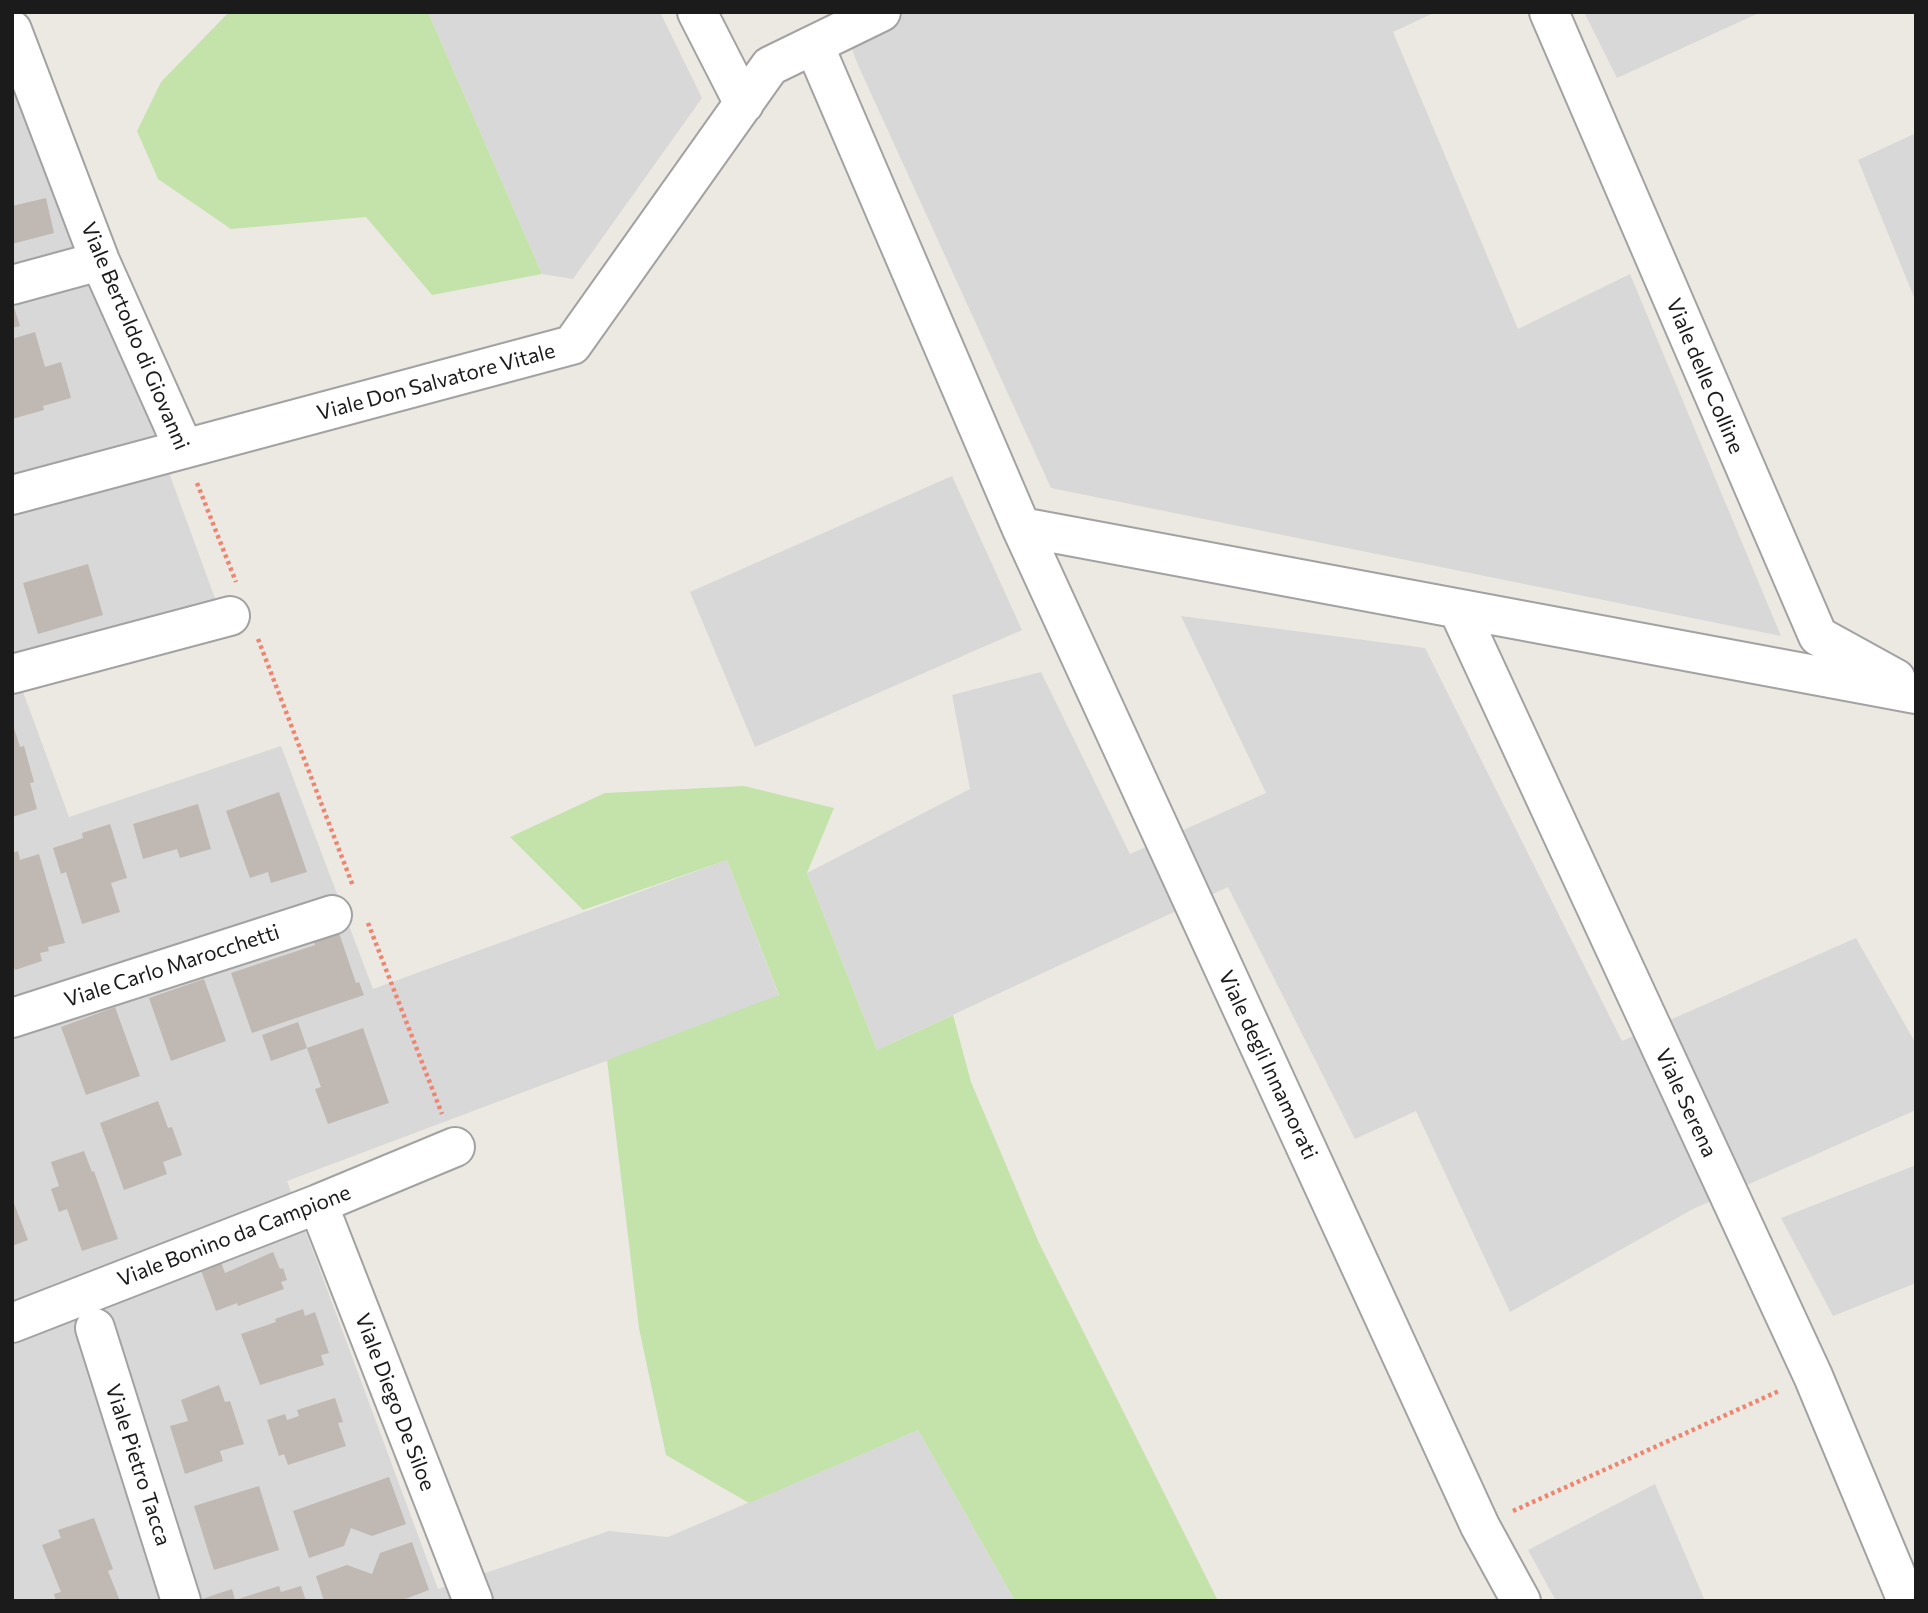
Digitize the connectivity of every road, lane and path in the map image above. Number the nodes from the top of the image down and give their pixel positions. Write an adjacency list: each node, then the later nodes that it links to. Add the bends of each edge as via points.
1 (696, 12): 6 (street)
2 (881, 12): 5 (street, Viale Don Salvatore Vitale)
3 (1549, 12): 16 (street, Viale delle Colline, via 1818,636)
4 (12, 30): 7 (street, Viale Bertoldo di Giovanni)
5 (814, 45): 6 (street, Viale Don Salvatore Vitale, via 770,66); 11 (street, Viale degli Innamorati)
6 (744, 104): 9 (street, Viale Don Salvatore Vitale, via 572,345)
7 (100, 261): 8 (street); 9 (street, Viale Bertoldo di Giovanni)
8 (12, 285)
9 (184, 449): 10 (street, Viale Don Salvatore Vitale); 13 (path, Viale Bertoldo di Giovanni)
10 (12, 495)
11 (1021, 527): 12 (street); 24 (street, Viale degli Innamorati)
12 (1458, 609): 16 (street); 23 (street, Viale Serena)
13 (241, 612): 14 (path, Viale Bertoldo di Giovanni); 15 (street)
14 (259, 642)
15 (12, 674)
16 (1916, 692)
17 (332, 915): 18 (street, Viale Carlo Marocchetti)
18 (12, 1018)
19 (455, 1147): 20 (street, Viale Bonino da Campione)
20 (318, 1204): 21 (street, Viale Bonino da Campione); 26 (street, Viale Diego De Siloe)
21 (12, 1324)
22 (95, 1328): 25 (street, Viale Pietro Tacca)
23 (1813, 1376): 24 (path); 28 (street, Viale Serena)
24 (1480, 1526): 27 (street, Viale degli Innamorati)
25 (181, 1601)
26 (473, 1601)
27 (1521, 1601)
28 (1907, 1601)

